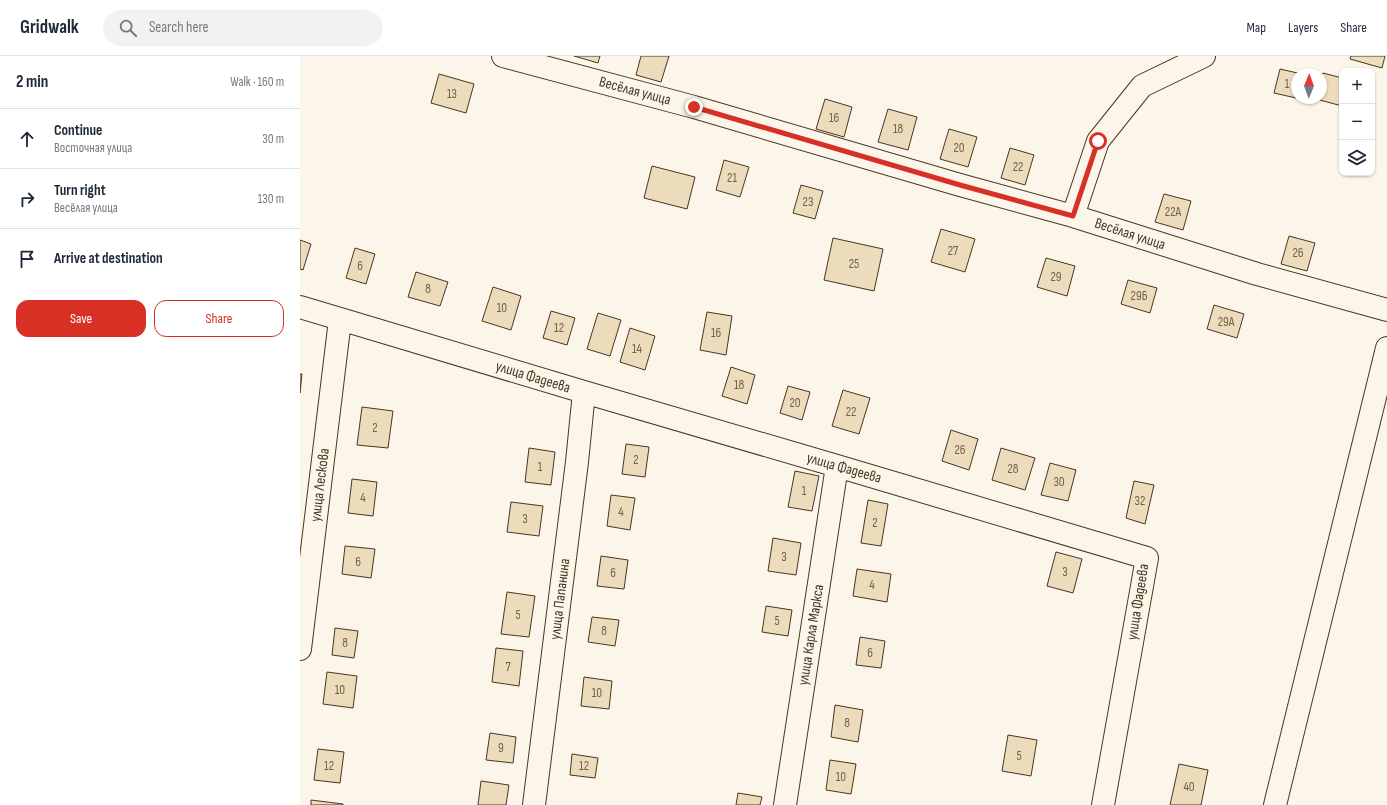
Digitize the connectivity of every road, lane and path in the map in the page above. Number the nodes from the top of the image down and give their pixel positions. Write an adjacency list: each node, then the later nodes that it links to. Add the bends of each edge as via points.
1 (504, 56): 3 (street, Весёлая улица, via 694,107)
2 (1204, 56): 3 (street, via 1142,86 1098,141)
3 (1073, 216): 5 (street, Весёлая улица, via 1257,274)
4 (300, 308): 6 (street, улица Фадеева)
5 (1387, 310)
6 (340, 320): 8 (street, улица Фадеева); 10 (street, улица Лескова)
7 (1387, 348): 14 (street)
8 (584, 392): 9 (street, улица Фадеева); 11 (street, улица Папанина)
9 (837, 466): 12 (street, улица Карла Маркса); 13 (street, улица Фадеева, via 1147,558)
10 (300, 649)
11 (534, 805)
12 (784, 805)
13 (1103, 805)
14 (1275, 805)

